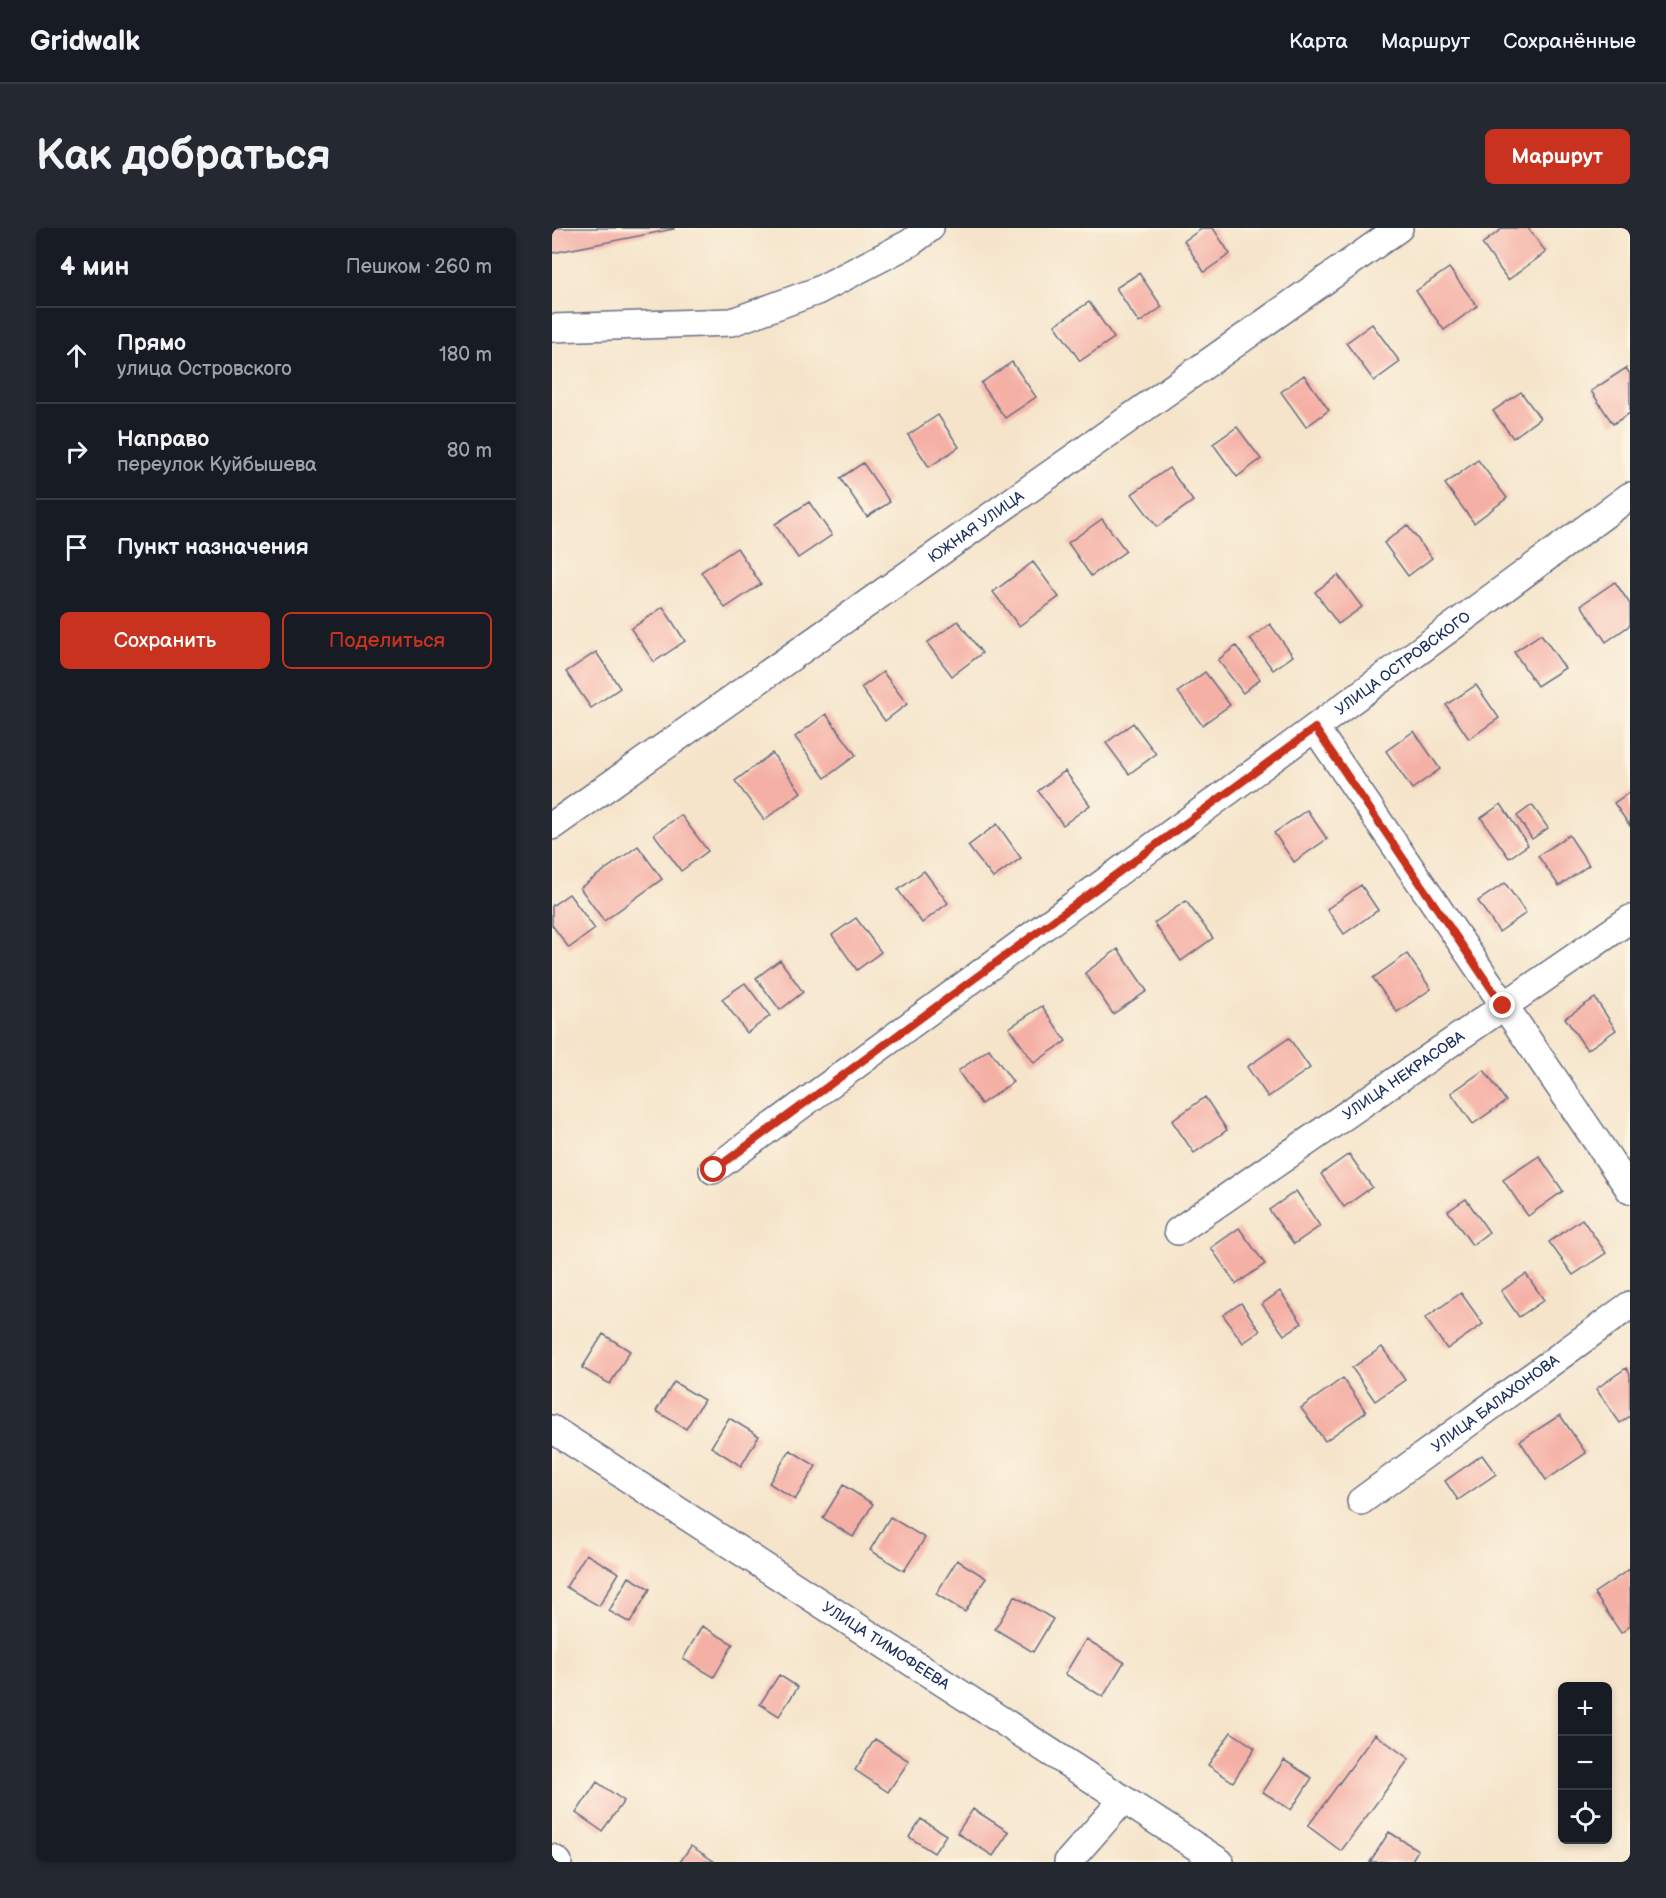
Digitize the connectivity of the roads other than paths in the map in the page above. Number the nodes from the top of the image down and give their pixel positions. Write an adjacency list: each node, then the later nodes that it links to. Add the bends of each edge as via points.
1 (930, 228): 3 (street, via 910,243 817,291 732,322)
2 (1400, 228): 6 (street, ЮЖНАЯ УЛИЦА)
3 (552, 328)
4 (1630, 496): 5 (street, УЛИЦА ОСТРОВСКОГО)
5 (1315, 728): 8 (street); 9 (street, УЛИЦА ОСТРОВСКОГО)
6 (552, 826)
7 (1630, 919): 8 (street, УЛИЦА НЕКРАСОВА)
8 (1503, 1006): 10 (street); 11 (street, УЛИЦА НЕКРАСОВА)
9 (714, 1170)
10 (1630, 1190)
11 (1178, 1231)
12 (1630, 1305): 14 (street, УЛИЦА БАЛАХОНОВА)
13 (552, 1428): 15 (street, УЛИЦА ТИМОФЕЕВА)
14 (1361, 1501)
15 (1123, 1800): 18 (street); 19 (street, УЛИЦА ТИМОФЕЕВА)
16 (552, 1858): 17 (street)
17 (558, 1862)
18 (1068, 1862)
19 (1220, 1862)

